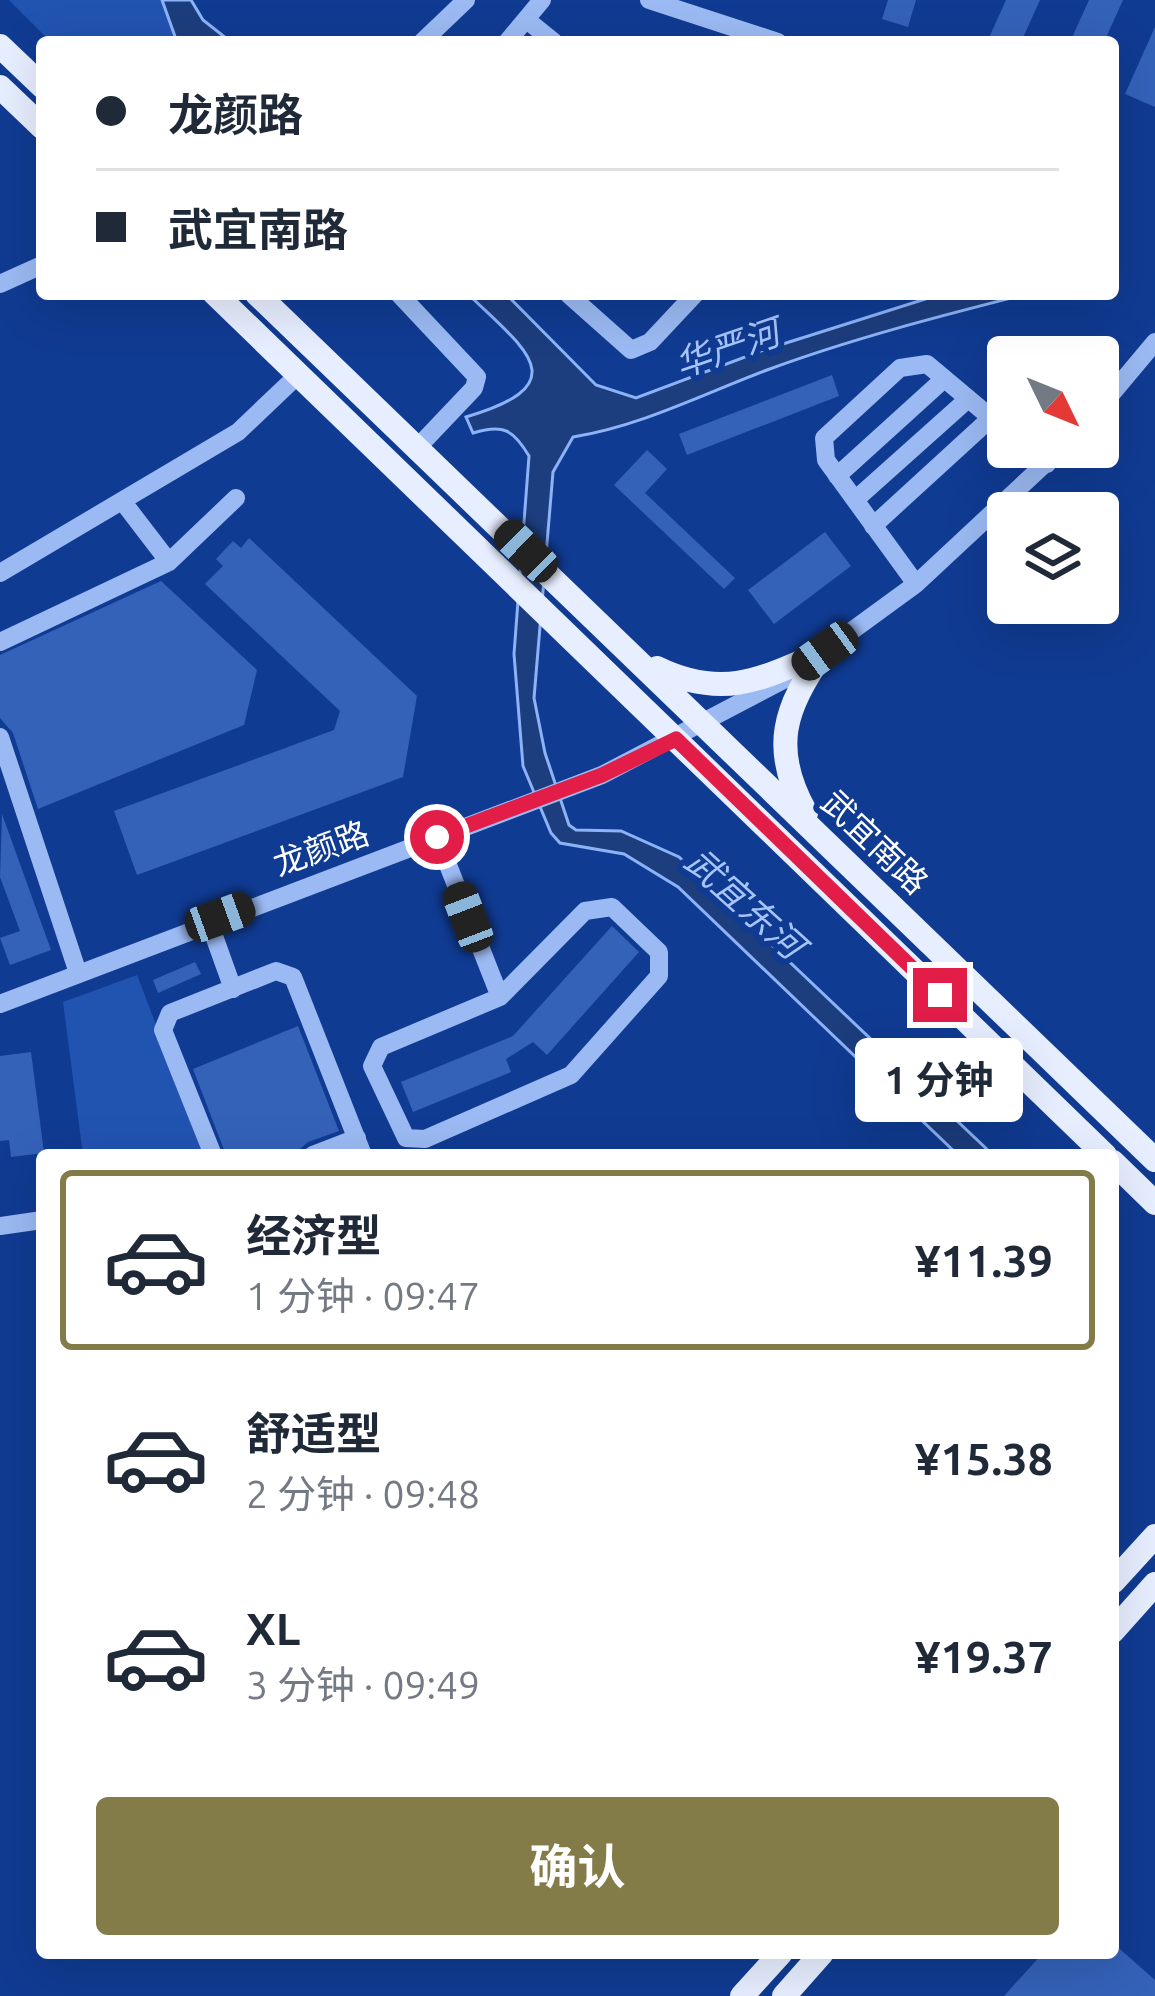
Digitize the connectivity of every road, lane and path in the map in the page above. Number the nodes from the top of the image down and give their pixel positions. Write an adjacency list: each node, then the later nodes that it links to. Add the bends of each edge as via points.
1 (466, 0): 5 (street)
2 (542, 0): 4 (street)
3 (649, 0): 8 (street)
4 (528, 21): 6 (street); 7 (street)
5 (428, 36)
6 (513, 36)
7 (547, 36)
8 (760, 36)
9 (0, 46): 10 (main road)
10 (36, 80)
11 (0, 87): 12 (main road)
12 (36, 121)
13 (36, 268): 14 (street)
14 (0, 284)
15 (221, 300): 21 (main road)
16 (263, 300): 27 (main road)
17 (405, 300): 27 (street, via 477,377)
18 (575, 300): 19 (street, via 631,350 650,343)
19 (689, 300)
20 (1155, 342): 23 (street)
21 (298, 374): 32 (street, via 238,432); 42 (main road, 武宜南路)
22 (944, 379): 24 (street); 29 (street); 29 (street, via 927,364 900,368 824,438)
23 (1119, 385)
24 (968, 399): 25 (street); 31 (street)
25 (987, 415)
26 (987, 422): 33 (street)
27 (417, 448): 39 (main road, 武宜南路)
28 (1043, 468): 36 (street, 龙颜路)
29 (837, 476): 31 (street)
30 (236, 499): 34 (street)
31 (855, 500): 33 (street)
32 (123, 502): 34 (street); 35 (street)
33 (873, 526): 36 (street)
34 (169, 562): 37 (street)
35 (0, 573)
36 (916, 584): 38 (street, 龙颜路)
37 (0, 642)
38 (825, 651): 39 (main road, via 766,678 722,686 685,681); 40 (street, 龙颜路); 43 (main road, via 793,695 786,724 792,789)
39 (638, 658): 40 (main road, 武宜南路)
40 (706, 724): 42 (street, 龙颜路); 43 (main road, 武宜南路)
41 (0, 736): 46 (street)
42 (676, 739): 44 (street, 龙颜路); 52 (main road, 武宜南路)
43 (816, 830): 53 (main road, 武宜南路)
44 (437, 837): 45 (street, 龙颜路); 48 (street)
45 (208, 922): 46 (street, 龙颜路); 47 (street)
46 (78, 973): 49 (street, 龙颜路)
47 (233, 989): 50 (street, via 275,971 293,977); 51 (street, via 170,1013 163,1030)
48 (500, 997): 48 (street, via 381,1047 372,1066 406,1138 425,1139 571,1076 659,976 659,952 612,907 585,911)
49 (0, 1004)
50 (360, 1147)
51 (211, 1149)
52 (1100, 1149)
53 (1155, 1160)
54 (1119, 1168): 55 (main road)
55 (1155, 1203)
56 (36, 1221): 57 (street)
57 (0, 1226)
58 (1155, 1535): 59 (main road)
59 (1119, 1575)
60 (1155, 1584): 61 (main road)
61 (1119, 1624)
62 (776, 1959): 64 (main road)
63 (817, 1959): 65 (main road)
64 (742, 1996)
65 (784, 1996)

